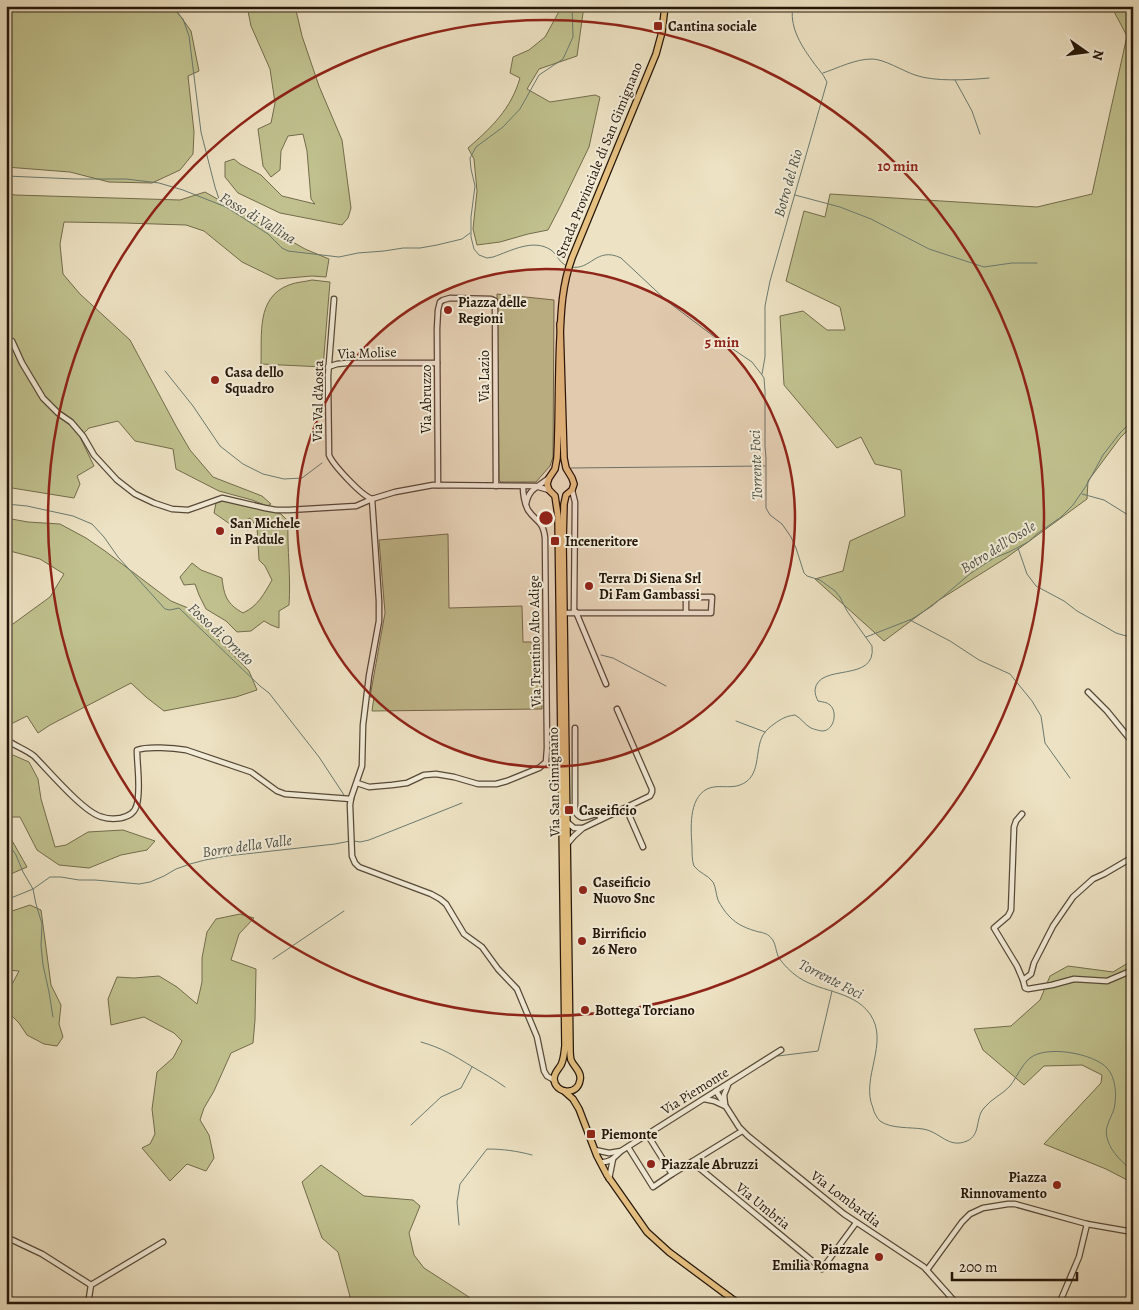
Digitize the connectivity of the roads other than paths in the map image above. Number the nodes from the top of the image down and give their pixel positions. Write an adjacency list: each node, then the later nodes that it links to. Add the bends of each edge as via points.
1 (665, 6): 4 (main road, Strada Provinciale di San Gimignano, via 656,54 572,258 561,301)
2 (334, 299): 8 (street, Via Val d'Aosta)
3 (438, 312): 6 (street, Via Abruzzo); 13 (street, Via Lazio, via 443,299 491,299 495,302)
4 (560, 324): 10 (main road, via 564,458); 11 (main road, via 558,458)
5 (6, 344): 22 (street, via 12,341 43,398 71,422 105,468 135,494 154,503 188,510 222,498 289,510 356,506)
6 (437, 363): 8 (street, Via Molise); 12 (street, Via Abruzzo)
7 (6, 364): 9 (street)
8 (328, 367): 22 (street, Via Val d'Aosta, via 329,457 363,495)
9 (6, 374)
10 (568, 473): 11 (main road, via 559,470); 18 (main road, via 573,481)
11 (551, 475): 16 (street); 17 (main road, via 547,484)
12 (438, 485): 13 (street); 22 (street)
13 (496, 486): 14 (street)
14 (513, 486): 15 (street); 19 (street)
15 (525, 486): 16 (street); 19 (street, Via Trentino Alto Adige)
16 (535, 486): 17 (street); 19 (street, Via Trentino Alto Adige)
17 (549, 490): 20 (main road)
18 (572, 490): 21 (main road); 23 (street, via 575,502)
19 (526, 496): 32 (street, Via Trentino Alto Adige, via 526,506 541,524 544,538 546,763 496,784 477,784 438,774 423,775 407,783 392,785 369,787)
20 (554, 496): 21 (main road); 47 (main road, Via San Gimignano, via 558,520 564,1046 564,1057)
21 (566, 496): 24 (main road, Via San Gimignano, via 563,515)
22 (372, 499): 32 (street, via 379,621 369,676 362,764)
23 (575, 612): 24 (street); 25 (street); 26 (street)
24 (564, 613): 37 (main road, Via San Gimignano)
25 (686, 613): 25 (street, via 711,614 712,598 686,597)
26 (606, 684)
27 (1088, 692): 31 (street)
28 (617, 709): 34 (street, via 652,791 650,796)
29 (575, 728): 36 (street, via 575,811 580,817 597,814)
30 (6, 740): 33 (street, via 34,756 71,795 100,817 128,816 135,810 138,802 137,750 143,748 186,750 251,772 285,794)
31 (1133, 743)
32 (357, 783): 33 (street)
33 (350, 799): 45 (street, via 352,859 357,866 428,893 446,904 462,932 482,947 518,991 537,1037)
34 (626, 808): 36 (street); 40 (street)
35 (1022, 814): 43 (street, via 1014,827 1011,910 994,928)
36 (601, 819): 38 (street)
37 (566, 822): 38 (street, via 574,828); 39 (main road, Via San Gimignano)
38 (583, 828): 39 (street)
39 (567, 844): 46 (main road, Via San Gimignano, via 570,1055)
40 (643, 846)
41 (1133, 857): 43 (street, via 1093,879 1073,897 1053,926 1031,974)
42 (1133, 970): 43 (street, via 1107,981 1074,979 1028,989)
43 (1023, 980)
44 (781, 1050): 49 (street, Via Piemonte)
45 (544, 1067): 47 (street, via 549,1071); 48 (street, via 546,1074)
46 (576, 1068): 47 (main road, via 568,1065); 50 (main road, via 581,1078)
47 (558, 1070): 48 (main road)
48 (554, 1080): 51 (main road)
49 (728, 1084): 52 (street, Via Piemonte); 54 (street, via 724,1098)
50 (578, 1086): 51 (main road); 55 (main road)
51 (564, 1091): 55 (main road)
52 (716, 1091): 53 (street, Via Piemonte); 54 (street, Via Lombardia)
53 (703, 1100): 54 (street); 57 (street, Via Piemonte)
54 (726, 1107): 56 (street, Via Lombardia)
55 (579, 1109): 59 (main road)
56 (742, 1131): 63 (street); 66 (street, Via Lombardia)
57 (647, 1134): 58 (street, Via Piemonte); 64 (street)
58 (628, 1147): 60 (street, Via Piemonte); 64 (street, via 653,1186)
59 (594, 1150): 60 (street, via 612,1154); 62 (main road)
60 (621, 1151): 61 (street, Via Piemonte)
61 (613, 1159): 62 (street); 65 (street)
62 (600, 1162): 65 (main road)
63 (692, 1162): 64 (street); 66 (street, Via Umbria, via 822,1269)
64 (672, 1174)
65 (610, 1179): 74 (main road, via 655,1240)
66 (856, 1223): 71 (street, Via Lombardia)
67 (1087, 1224): 68 (street); 71 (street, via 1012,1204 984,1208 962,1222); 76 (street, via 1079,1257)
68 (1133, 1232)
69 (6, 1236): 72 (street)
70 (163, 1242): 72 (street)
71 (927, 1270): 75 (street, Via Lombardia)
72 (91, 1285): 73 (street)
73 (88, 1304)
74 (739, 1304)
75 (957, 1304)
76 (1059, 1304)

